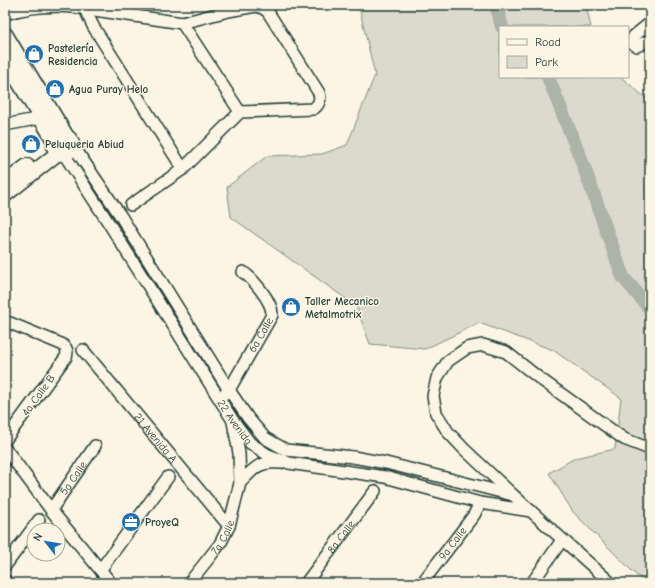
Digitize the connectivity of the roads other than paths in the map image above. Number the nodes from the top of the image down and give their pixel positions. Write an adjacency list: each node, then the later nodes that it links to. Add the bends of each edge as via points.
1 (86, 9): 2 (street, via 57,6); 3 (street); 12 (street, via 93,26)
2 (5, 14)
3 (182, 23): 8 (street); 8 (street, via 228,11 256,6 263,8 268,12 320,96 318,105 313,109)
4 (650, 23): 6 (street, via 634,36 632,41 637,46)
5 (5, 34): 11 (main road)
6 (650, 40)
7 (5, 59): 9 (main road)
8 (240, 112): 12 (street)
9 (42, 118): 10 (street); 11 (main road)
10 (10, 124)
11 (62, 146): 13 (main road); 14 (main road); 16 (street, 22 Avenida); 17 (street, 22 Avenida)
12 (183, 169): 15 (street)
13 (5, 183)
14 (5, 195)
15 (131, 205)
16 (120, 215): 17 (street); 21 (street, 22 Avenida)
17 (108, 222): 22 (street, 22 Avenida)
18 (243, 272): 21 (street, 6a Calle, via 252,278 273,309)
19 (5, 323): 24 (street, 4a Calle B, via 61,344 67,350 66,358)
20 (83, 350): 39 (street, 21 Avenida A)
21 (229, 390): 22 (street, 6a Calle); 29 (street, 22 Avenida, via 265,438 286,450)
22 (219, 398): 23 (street, 22 Avenida)
23 (232, 420): 28 (street, 22 Avenida, via 250,443 268,455); 32 (street, 7a Calle, via 239,453)
24 (5, 440)
25 (95, 446): 36 (street, 5a Calle)
26 (5, 448): 36 (street)
27 (650, 449): 34 (street, via 624,439 506,352 483,345 467,348 448,361 437,378 433,396 436,413 448,432)
28 (289, 463): 31 (street, 22 Avenida); 32 (street, 7a Calle, via 269,462 254,467)
29 (386, 463): 31 (street); 34 (street, 22 Avenida)
30 (168, 477): 42 (street)
31 (385, 477): 35 (street, 22 Avenida)
32 (240, 483): 39 (street, 7a Calle)
33 (375, 491): 47 (street, 8a Calle)
34 (513, 495): 37 (street)
35 (480, 503): 37 (street, 22 Avenida); 48 (street, 9a Calle, via 474,515)
36 (51, 510): 42 (street)
37 (531, 511): 40 (street)
38 (39, 520): 41 (street)
39 (229, 526): 46 (street, 7a Calle, via 220,544)
40 (562, 540): 49 (street); 50 (street)
41 (5, 566)
42 (101, 569): 45 (street)
43 (5, 580): 44 (street)
44 (7, 583)
45 (111, 583)
46 (189, 583)
47 (306, 583)
48 (422, 583)
49 (532, 583)
50 (611, 583)

